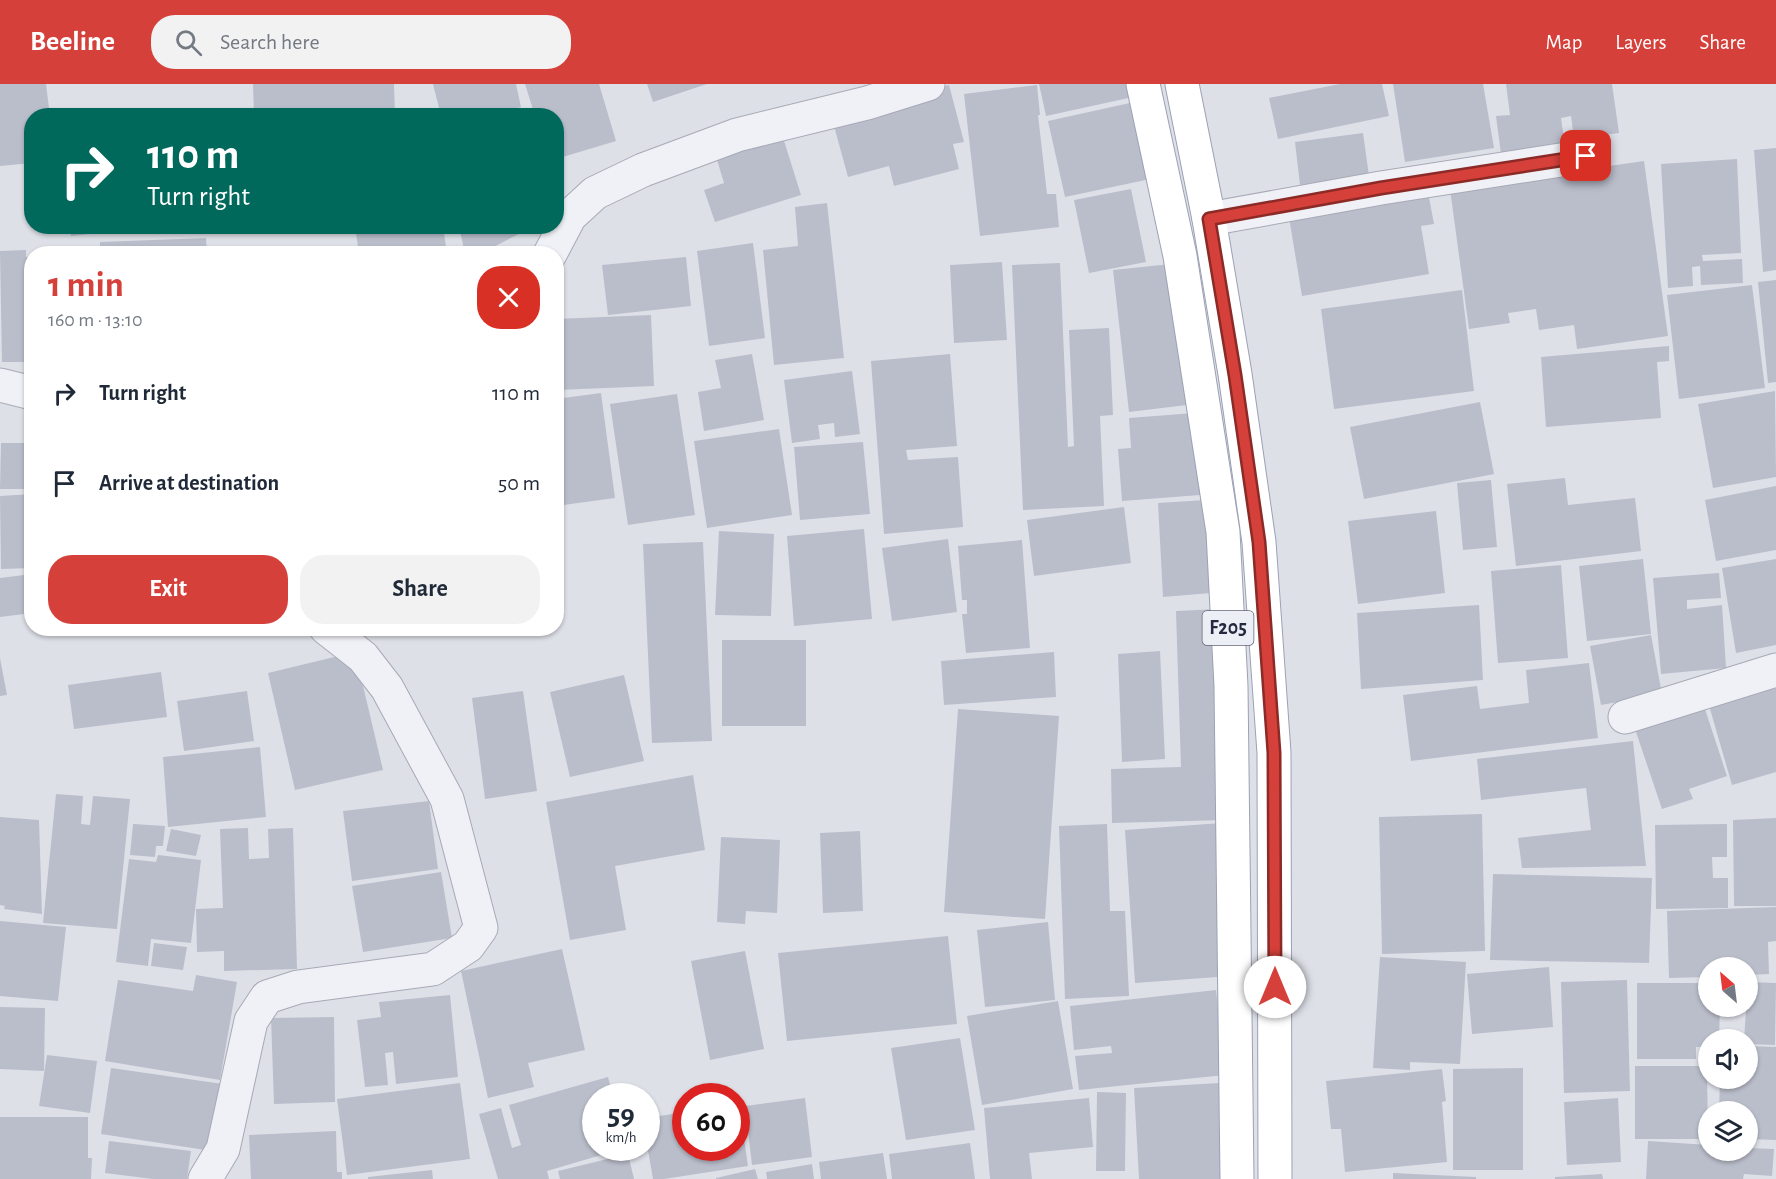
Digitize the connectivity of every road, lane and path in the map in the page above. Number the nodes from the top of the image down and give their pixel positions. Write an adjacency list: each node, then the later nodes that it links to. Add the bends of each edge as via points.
1 (928, 84): 6 (street, via 736,135 643,170 595,193 570,216)
2 (1143, 84): 13 (main road, F205, via 1180,256 1222,532 1231,686)
3 (1182, 84): 5 (main road, F205)
4 (1586, 156): 5 (street)
5 (1209, 219): 14 (main road, F205, via 1259,542 1273,742)
6 (564, 227)
7 (0, 385): 8 (street)
8 (24, 391)
9 (336, 636): 12 (street, via 363,657 387,688 447,799 481,928 468,946 432,969 298,987 267,997 251,1021 223,1149)
10 (1776, 670): 11 (street)
11 (1625, 717)
12 (205, 1179)
13 (1237, 1179)
14 (1275, 1179)

